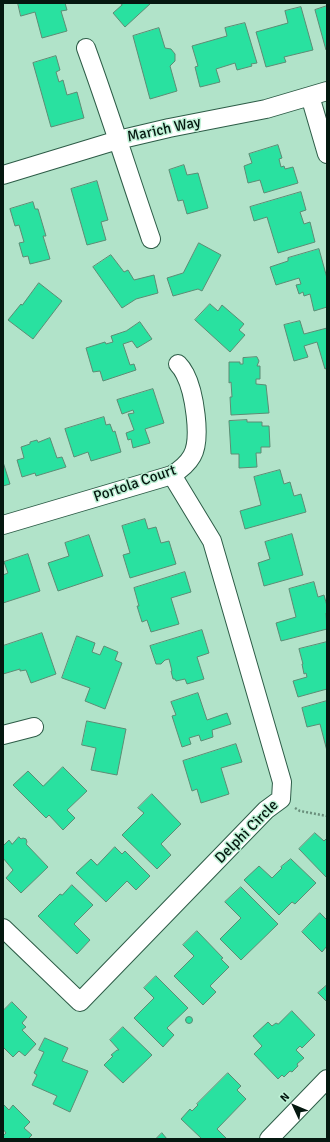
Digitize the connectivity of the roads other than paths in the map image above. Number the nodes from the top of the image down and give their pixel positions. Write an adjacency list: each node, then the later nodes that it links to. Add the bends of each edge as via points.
1 (86, 48): 4 (street)
2 (327, 91): 3 (street, Marich Way)
3 (310, 96): 4 (street, Marich Way, via 266,109); 5 (street)
4 (118, 140): 6 (street, Marich Way); 7 (street)
5 (327, 154)
6 (3, 175)
7 (152, 239)
8 (178, 364): 9 (street, Portola Court, via 188,380 194,406 196,445 187,463)
9 (172, 475): 10 (street, Portola Court); 13 (street, Delphi Circle, via 212,541 282,782 281,799 266,810 80,1002)
10 (3, 525)
11 (34, 727): 12 (street)
12 (3, 735)
13 (3, 928)
14 (327, 1079): 15 (street)
15 (269, 1139)

